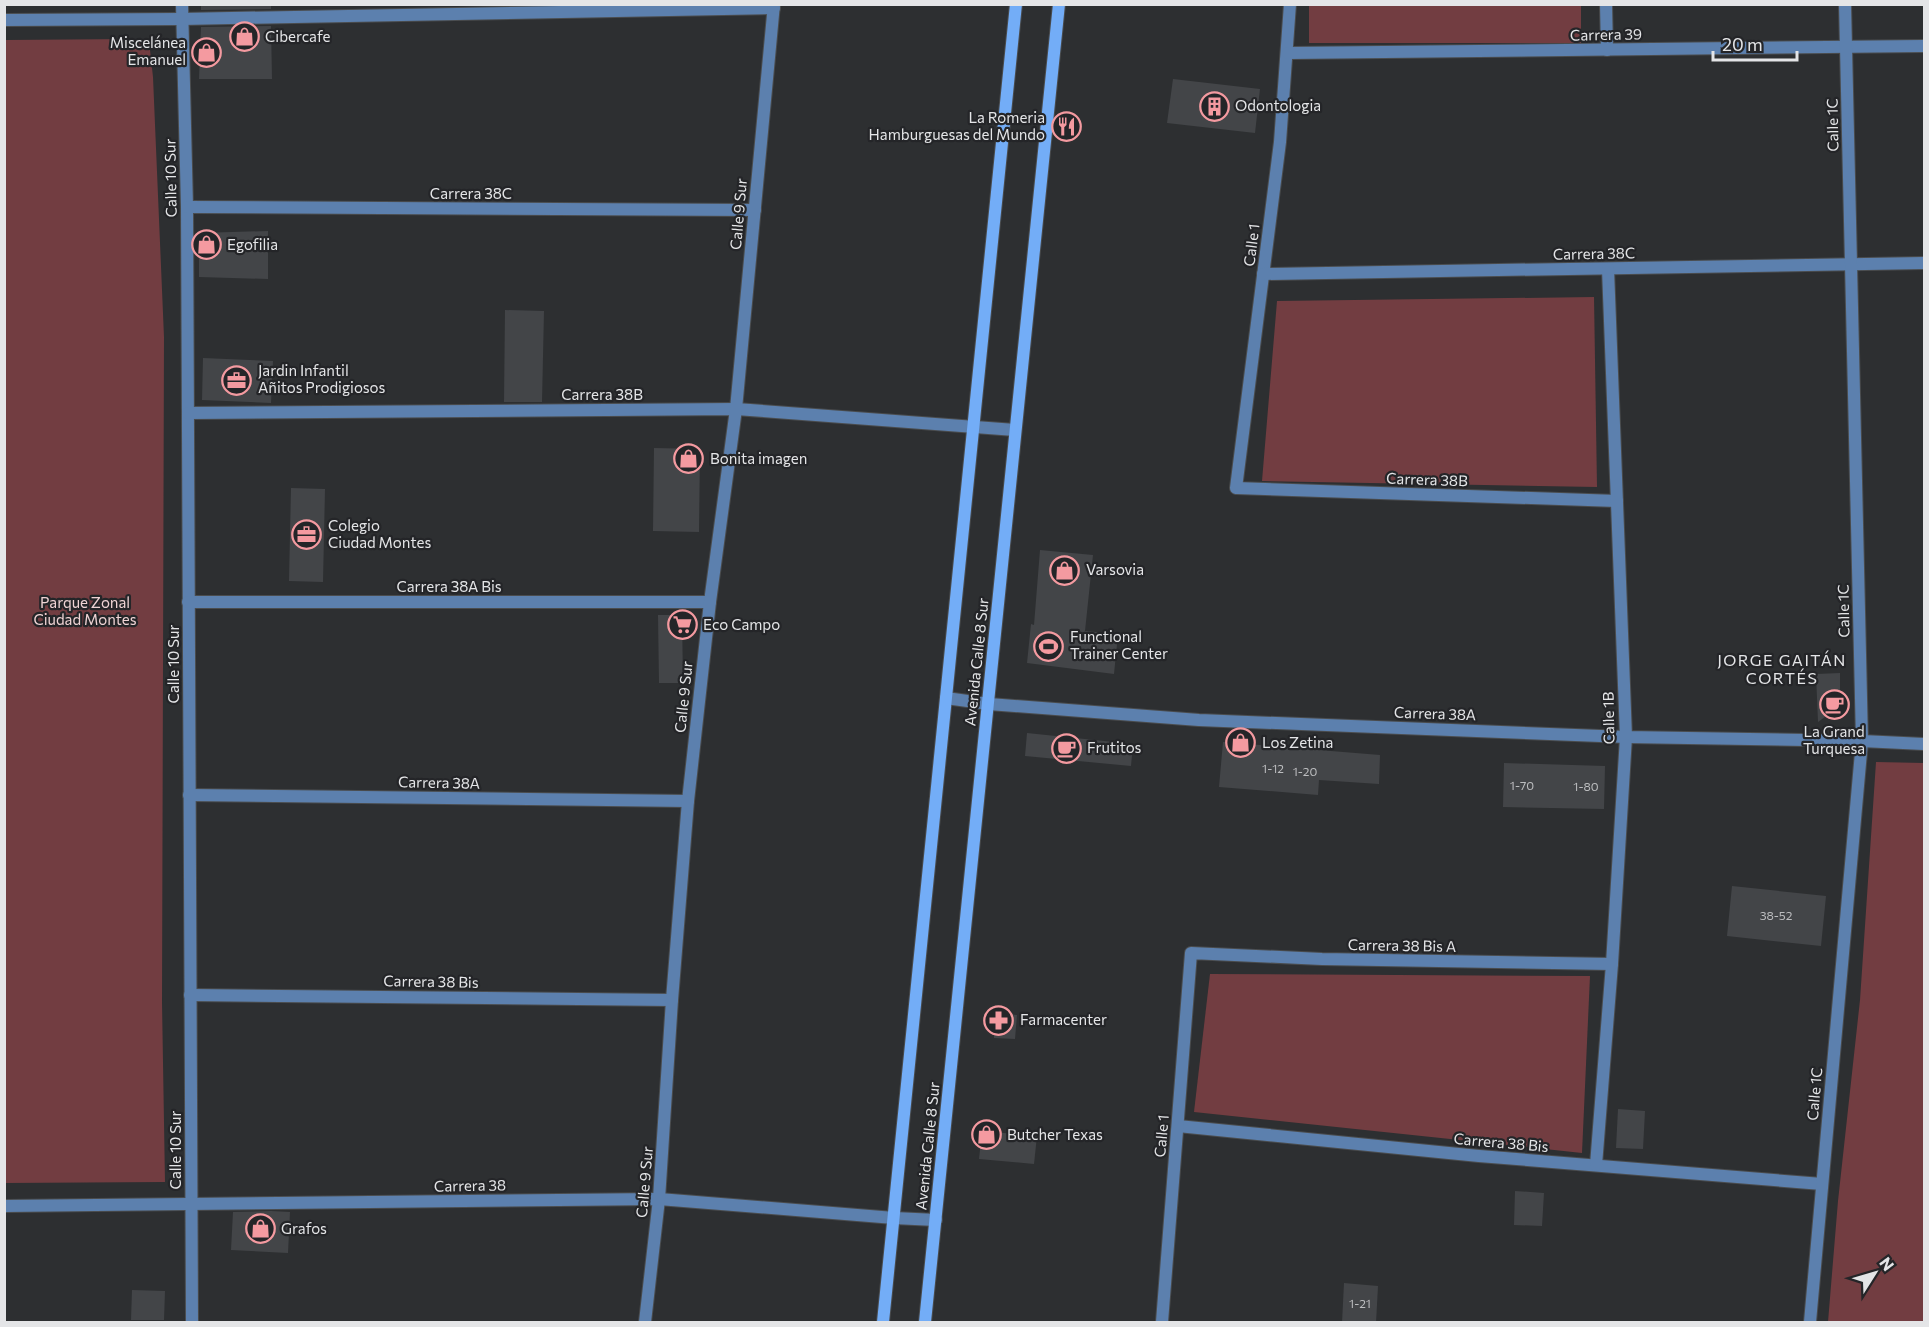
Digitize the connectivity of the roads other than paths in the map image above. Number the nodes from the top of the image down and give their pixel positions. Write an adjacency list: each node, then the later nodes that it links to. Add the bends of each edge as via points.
1 (182, 4): 8 (street, Calle 10 Sur)
2 (1016, 4): 22 (main road, Avenida Calle 8 Sur)
3 (1059, 4): 23 (main road, Avenida Calle 8 Sur)
4 (1290, 4): 13 (street, Calle 1)
5 (1606, 4): 12 (street)
6 (1845, 4): 11 (street, Calle 1C)
7 (774, 6): 8 (street); 15 (street, Calle 9 Sur)
8 (181, 19): 9 (street); 14 (street, Calle 10 Sur)
9 (4, 20)
10 (1924, 46): 11 (street, Carrera 39)
11 (1846, 47): 12 (street, Carrera 39); 17 (street, Calle 1C)
12 (1607, 50): 13 (street, Carrera 39)
13 (1288, 53): 19 (street, Calle 1)
14 (187, 207): 15 (street, Carrera 38C); 21 (street, Calle 10 Sur)
15 (755, 210): 20 (street, Calle 9 Sur)
16 (1924, 263): 17 (street, Carrera 38C)
17 (1851, 265): 18 (street, Carrera 38C); 31 (street, Calle 1C)
18 (1608, 269): 19 (street, Carrera 38C); 25 (street, Calle 1B)
19 (1263, 274): 24 (street, Calle 1)
20 (736, 409): 21 (street, Carrera 38B); 22 (street, Carrera 38B); 27 (street, Calle 9 Sur)
21 (188, 413): 26 (street, Calle 10 Sur)
22 (974, 427): 23 (street, Carrera 38B); 28 (main road, Avenida Calle 8 Sur)
23 (1015, 430): 29 (main road, Avenida Calle 8 Sur)
24 (1236, 488): 25 (street, Carrera 38B)
25 (1617, 501): 30 (street, Calle 1B)
26 (188, 602): 27 (street, Carrera 38A Bis); 33 (street, Calle 10 Sur)
27 (710, 602): 34 (street, Calle 9 Sur)
28 (946, 698): 29 (street, Carrera 38A); 45 (main road, Avenida Calle 8 Sur)
29 (988, 704): 30 (street, Carrera 38A, via 1199,720); 46 (main road, Avenida Calle 8 Sur)
30 (1626, 737): 31 (street, Carrera 38A); 36 (street, Calle 1B)
31 (1862, 741): 32 (street, Carrera 38A); 41 (street, Calle 1C)
32 (1924, 744)
33 (189, 795): 34 (street, Carrera 38A); 37 (street, Calle 10 Sur)
34 (688, 801): 38 (street, Calle 9 Sur)
35 (1191, 952): 36 (street, Carrera 38 Bis A, via 1322,959); 39 (street, Calle 1)
36 (1612, 964): 40 (street, Calle 1B)
37 (190, 995): 38 (street, Carrera 38 Bis); 43 (street, Calle 10 Sur)
38 (672, 1000): 42 (street, Calle 9 Sur)
39 (1178, 1126): 40 (street, Carrera 38 Bis); 51 (street, Calle 1)
40 (1596, 1165): 41 (street, Carrera 38 Bis)
41 (1822, 1184): 52 (street, Calle 1C)
42 (659, 1199): 43 (street, Carrera 38); 45 (street, Carrera 38); 48 (street, Calle 9 Sur)
43 (191, 1204): 44 (street, Carrera 38); 47 (street, Calle 10 Sur)
44 (4, 1206)
45 (894, 1218): 46 (street, Carrera 38); 49 (main road, Avenida Calle 8 Sur)
46 (936, 1220): 50 (main road, Avenida Calle 8 Sur)
47 (192, 1323)
48 (645, 1323)
49 (884, 1323)
50 (925, 1323)
51 (1161, 1323)
52 (1810, 1323)

